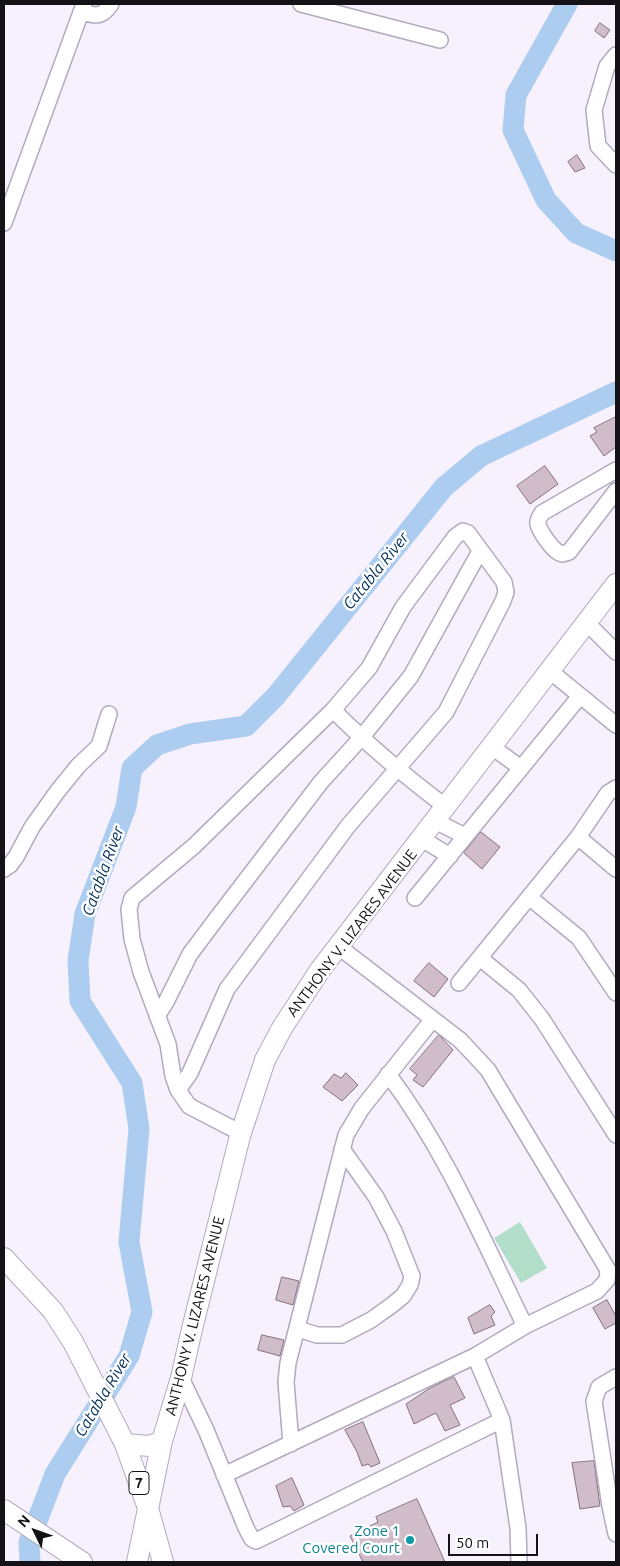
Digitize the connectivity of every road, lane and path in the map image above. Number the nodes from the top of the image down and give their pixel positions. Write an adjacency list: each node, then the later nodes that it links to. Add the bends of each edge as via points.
1 (111, 4): 3 (street, via 98,16)
2 (301, 4): 4 (street)
3 (82, 8): 7 (street)
4 (440, 40)
5 (616, 55): 6 (street, via 607,66 594,110 598,146)
6 (616, 165)
7 (4, 224)
8 (616, 470): 9 (street, via 538,518 538,524 554,550 562,554 569,552)
9 (616, 491)
10 (480, 551): 16 (street, via 468,533 463,531 455,537 403,606 369,668); 19 (street, via 411,676); 22 (street, via 504,582 506,592 503,601 446,712)
11 (616, 584): 12 (main road, ANTHONY V. LIZARES AVENUE)
12 (587, 622): 13 (street); 14 (main road, ANTHONY V. LIZARES AVENUE)
13 (616, 652)
14 (550, 670): 15 (street); 20 (main road, ANTHONY V. LIZARES AVENUE)
15 (580, 696): 18 (street); 21 (street)
16 (333, 710): 19 (street); 37 (street, via 194,846 132,898 129,909 132,939 140,972)
17 (109, 714): 29 (street, via 100,746 57,792 16,857)
18 (616, 725)
19 (361, 738): 22 (street); 37 (street, via 321,782 190,954)
20 (492, 747): 21 (street); 24 (main road, ANTHONY V. LIZARES AVENUE)
21 (521, 768): 25 (street)
22 (397, 770): 24 (street); 40 (street, via 348,826 226,989 190,1073)
23 (616, 788): 26 (street, via 608,793)
24 (441, 814): 25 (street); 27 (main road, ANTHONY V. LIZARES AVENUE)
25 (466, 836): 28 (street)
26 (578, 837): 30 (street); 31 (street)
27 (422, 839): 28 (street); 33 (main road, ANTHONY V. LIZARES AVENUE)
28 (450, 856): 32 (street)
29 (4, 869)
30 (616, 869)
31 (530, 897): 34 (street); 36 (street, via 579,938)
32 (415, 898)
33 (338, 947): 38 (street); 41 (main road, ANTHONY V. LIZARES AVENUE, via 282,1028 265,1060)
34 (480, 958): 35 (street); 42 (street, via 519,990 542,1019)
35 (459, 983)
36 (616, 993)
37 (157, 1016): 40 (street, via 168,1044)
38 (433, 1018): 39 (street); 45 (street, via 460,1040 488,1070 608,1270 607,1280 597,1291)
39 (388, 1074): 43 (street, via 353,1122); 45 (street, via 411,1104 440,1153)
40 (178, 1090): 41 (street, via 189,1106)
41 (241, 1134): 49 (main road, ANTHONY V. LIZARES AVENUE)
42 (616, 1135)
43 (342, 1149): 46 (street); 46 (street, via 376,1197 394,1230 412,1276 410,1285 392,1305 342,1335 317,1335)
44 (4, 1258): 52 (main road, 7, via 53,1311 73,1342)
45 (525, 1326): 47 (street)
46 (298, 1329): 53 (street, via 286,1382)
47 (476, 1356): 50 (street); 53 (street)
48 (616, 1377): 57 (street, via 599,1387 594,1401)
49 (181, 1378): 51 (main road, ANTHONY V. LIZARES AVENUE); 54 (street)
50 (502, 1420): 54 (street, via 256,1541 250,1537); 60 (street, via 518,1528)
51 (162, 1441): 52 (main road, via 150,1446); 55 (main road, ANTHONY V. LIZARES AVENUE)
52 (125, 1444): 55 (main road, 7)
53 (291, 1444): 54 (street)
54 (224, 1475)
55 (148, 1508): 58 (main road, 7); 61 (main road, ANTHONY V. LIZARES AVENUE)
56 (4, 1510): 59 (main road)
57 (616, 1534)
58 (161, 1553): 62 (main road)
59 (82, 1561)
60 (516, 1561)
61 (136, 1562)
62 (146, 1562)

